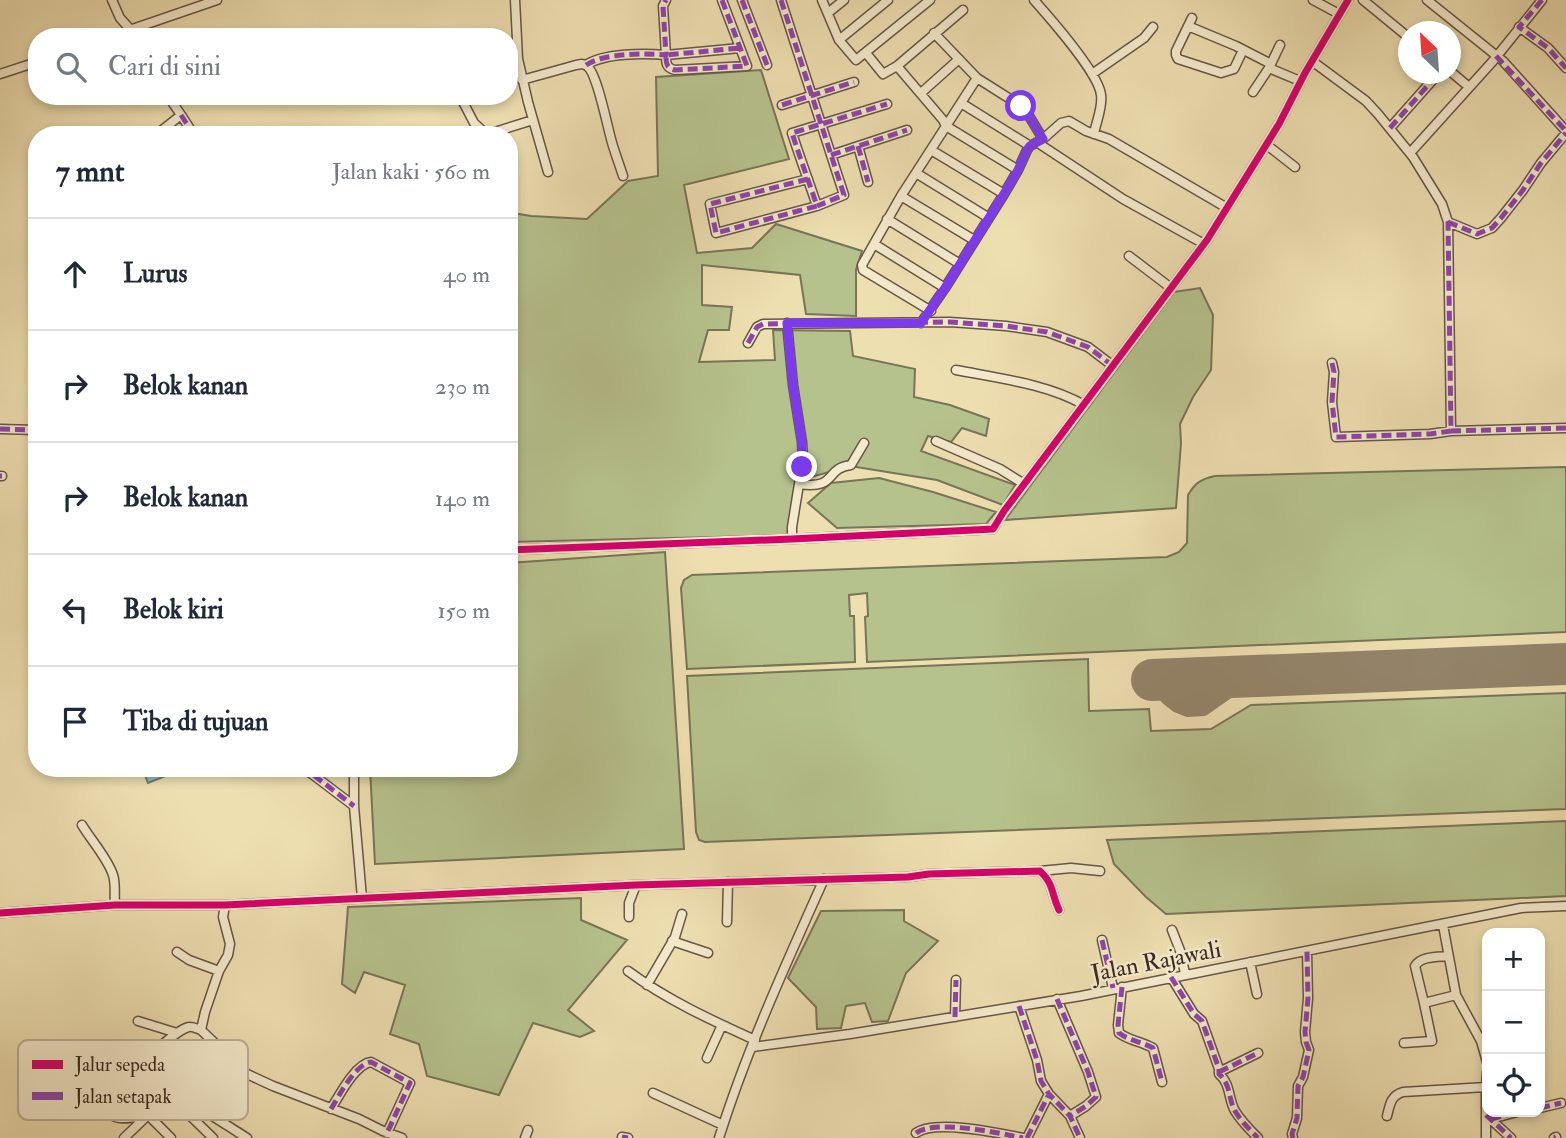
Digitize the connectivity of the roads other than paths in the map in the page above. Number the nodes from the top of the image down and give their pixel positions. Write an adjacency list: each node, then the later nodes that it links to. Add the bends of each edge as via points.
1 (112, 0): 23 (street)
2 (217, 0): 24 (street)
3 (515, 0): 25 (street)
4 (666, 0): 33 (street)
5 (722, 0): 30 (street)
6 (742, 0): 40 (street)
7 (781, 0): 55 (street)
8 (822, 0): 19 (street)
9 (844, 0): 19 (street)
10 (888, 0): 28 (street)
11 (930, 0): 32 (street)
12 (1034, 0): 45 (street)
13 (1313, 0): 20 (street)
14 (1348, 0): 20 (street)
15 (1363, 0): 26 (street)
16 (1427, 0): 34 (street)
17 (1542, 0): 22 (street)
18 (963, 10): 27 (street)
19 (828, 13): 28 (street)
20 (1339, 14): 37 (street)
21 (1153, 27): 45 (street)
22 (1519, 27): 34 (street); 43 (street)
23 (128, 28)
24 (145, 28)
25 (516, 28)
26 (1398, 28)
27 (934, 33): 36 (street); 41 (street)
28 (839, 40): 32 (street, via 854,60)
29 (1280, 45): 42 (street)
30 (740, 48): 33 (street); 33 (street, via 747,66 675,70 669,68)
31 (1243, 50): 31 (street, via 1190,22 1176,55 1221,73 1234,69); 42 (street)
32 (866, 53): 41 (street, via 883,74)
33 (666, 55): 39 (street, via 609,57)
34 (1496, 56): 52 (street); 71 (street)
35 (518, 59): 47 (street)
36 (959, 59): 46 (street); 54 (street)
37 (1312, 61): 49 (street); 69 (street, via 1366,101)
38 (28, 65): 44 (street)
39 (586, 65): 47 (street); 83 (street)
40 (767, 65)
41 (897, 66): 54 (street)
42 (1270, 66): 49 (street); 53 (street)
43 (1566, 68)
44 (0, 74)
45 (1092, 74): 72 (street, via 1102,99)
46 (977, 78): 56 (street); 73 (street, via 1026,111)
47 (522, 80): 62 (street)
48 (1461, 80): 52 (street)
49 (1300, 81): 74 (street)
50 (854, 82): 55 (street)
51 (1429, 84): 69 (street)
52 (1469, 87): 77 (street)
53 (1253, 92)
54 (921, 93): 68 (street)
55 (812, 97): 60 (street); 63 (street)
56 (961, 103): 68 (street); 73 (street)
57 (887, 104): 63 (street)
58 (174, 105): 61 (street)
59 (465, 105): 66 (street)
60 (782, 105)
61 (181, 115): 64 (street); 65 (street)
62 (533, 120): 67 (street); 81 (street)
63 (821, 125): 78 (street); 84 (street, via 792,134)
64 (167, 126)
65 (188, 126)
66 (477, 126)
67 (513, 126)
68 (946, 126): 76 (street); 80 (street)
69 (1390, 128): 77 (street)
70 (907, 130): 75 (street)
71 (1566, 132): 92 (street, via 1492,228 1477,234)
72 (1094, 134): 73 (street, via 1065,122); 89 (street)
73 (1037, 143): 80 (street, via 1027,150); 95 (street)
74 (1266, 145): 79 (street); 89 (street)
75 (858, 146): 78 (street); 85 (street)
76 (931, 150): 82 (street); 86 (street)
77 (1410, 153): 92 (street)
78 (831, 155): 88 (street, via 844,195)
79 (1295, 167)
80 (1018, 170): 86 (street)
81 (548, 172)
82 (916, 173): 87 (street); 90 (street)
83 (623, 176)
84 (808, 179): 88 (street); 88 (street, via 710,204 716,233)
85 (868, 182)
86 (1004, 194): 90 (street)
87 (901, 196): 91 (street); 93 (street)
88 (817, 206)
89 (1227, 208): 95 (street)
90 (989, 218): 93 (street)
91 (887, 219): 94 (street); 97 (street)
92 (1448, 222): 111 (street)
93 (974, 240): 97 (street)
94 (874, 244): 98 (street); 100 (street, via 862,269)
95 (1204, 244): 99 (street)
96 (1129, 256): 99 (street)
97 (960, 264): 98 (street)
98 (945, 288): 100 (street)
99 (1171, 288): 105 (street)
100 (931, 311): 102 (street)
101 (787, 323): 102 (street); 103 (street, via 757,327); 114 (street, via 802,442)
102 (921, 323): 105 (street, via 1047,332 1088,347)
103 (748, 343)
104 (1332, 363): 111 (street, via 1336,437)
105 (1113, 366): 107 (street)
106 (956, 370): 107 (street, via 1034,386)
107 (1084, 405): 115 (street)
108 (1566, 428): 111 (street)
109 (0, 429): 110 (street)
110 (28, 430)
111 (1451, 431)
112 (936, 441): 115 (street)
113 (864, 443): 114 (street, via 851,465 836,470 827,482)
114 (799, 484): 116 (street)
115 (1024, 484): 116 (street, via 990,530)
116 (792, 539): 117 (street)
117 (518, 550)
118 (316, 777): 120 (street)
119 (354, 777): 120 (street)
120 (354, 806): 127 (street)
121 (82, 825): 128 (street, via 114,878)
122 (1040, 871): 123 (street); 124 (street); 131 (street, via 1051,883)
123 (1100, 871)
124 (824, 879): 125 (street); 164 (street)
125 (728, 882): 126 (street); 135 (street)
126 (636, 885): 127 (street); 134 (street)
127 (362, 898): 129 (street)
128 (115, 905): 129 (street); 132 (street)
129 (225, 905): 145 (street, via 223,921 230,944)
130 (1566, 906): 136 (street, Jalan Rajawali, via 1521,908)
131 (1059, 910)
132 (0, 913)
133 (682, 914): 139 (street)
134 (629, 917)
135 (727, 922)
136 (1443, 925): 140 (street, Jalan Rajawali); 143 (street)
137 (1172, 930): 147 (street)
138 (1102, 940): 151 (street)
139 (672, 942): 142 (street); 150 (street)
140 (1307, 951): 144 (street, Jalan Rajawali); 197 (street, via 1305,1031 1309,1050 1298,1086)
141 (177, 952): 145 (street)
142 (708, 953)
143 (1448, 956): 153 (street); 155 (street, via 1417,962)
144 (1250, 962): 147 (street, Jalan Rajawali); 152 (street)
145 (219, 971): 160 (street)
146 (628, 971): 150 (street)
147 (1185, 974): 148 (street, Jalan Rajawali)
148 (1171, 977): 151 (street, Jalan Rajawali); 169 (street, via 1202,1021)
149 (956, 980): 157 (street)
150 (647, 985): 159 (street)
151 (1118, 987): 154 (street, Jalan Rajawali); 171 (street, via 1119,1033 1153,1048)
152 (1257, 994)
153 (1456, 995): 155 (street); 166 (street)
154 (1057, 999): 156 (street, Jalan Rajawali); 178 (street, via 1096,1097)
155 (1424, 1003): 165 (street, via 1432,1041)
156 (1019, 1006): 157 (street, Jalan Rajawali); 174 (street)
157 (955, 1017): 164 (street, Jalan Rajawali)
158 (138, 1021): 161 (street)
159 (722, 1025): 164 (street); 168 (street)
160 (201, 1030): 161 (street, via 190,1027); 163 (street)
161 (177, 1033): 162 (street)
162 (169, 1040)
163 (211, 1040)
164 (754, 1043): 185 (street)
165 (1405, 1043)
166 (1482, 1043)
167 (1258, 1053): 169 (street)
168 (706, 1058)
169 (1219, 1072): 196 (street, via 1226,1080 1234,1110)
170 (248, 1074): 177 (street)
171 (1162, 1082)
172 (1482, 1087): 179 (street, via 1396,1094)
173 (653, 1093): 185 (street)
174 (1049, 1094): 178 (street); 194 (street)
175 (1561, 1103): 176 (street)
176 (1545, 1107)
177 (331, 1109): 186 (street); 186 (street, via 359,1069 371,1062 410,1083)
178 (1070, 1116): 195 (street)
179 (1387, 1116)
180 (1489, 1117): 198 (street); 199 (street)
181 (143, 1120): 188 (street)
182 (153, 1120): 189 (street)
183 (195, 1120): 190 (street)
184 (219, 1120): 191 (street)
185 (723, 1125): 193 (street)
186 (387, 1133): 192 (street)
187 (916, 1133): 194 (street, via 954,1128)
188 (127, 1137)
189 (171, 1138)
190 (213, 1138)
191 (247, 1138)
192 (402, 1138)
193 (719, 1138)
194 (1025, 1138)
195 (1080, 1138)
196 (1258, 1138)
197 (1293, 1138)
198 (1486, 1138)
199 (1511, 1138)

